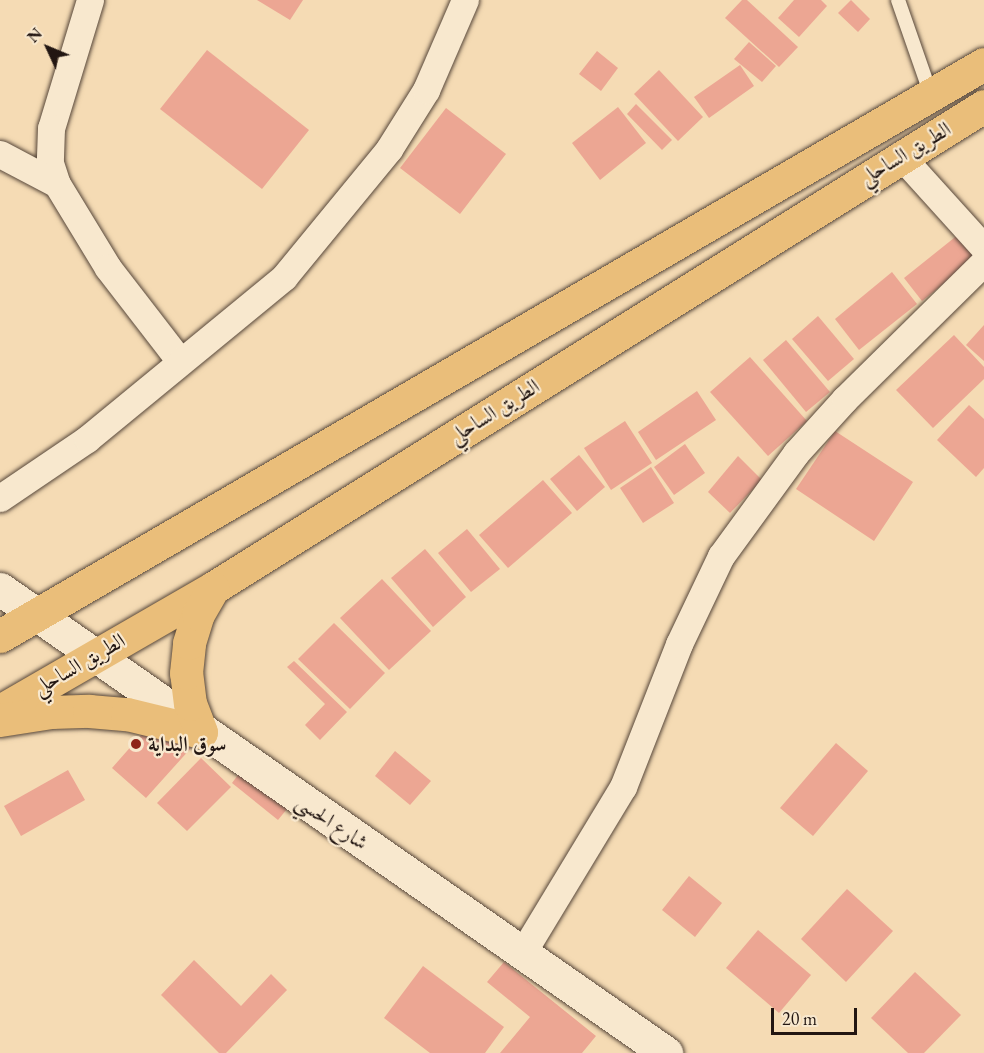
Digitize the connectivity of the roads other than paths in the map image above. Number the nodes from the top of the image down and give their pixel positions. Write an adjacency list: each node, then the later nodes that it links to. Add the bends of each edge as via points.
1 (90, 0): 9 (street, via 51,128 50,163)
2 (465, 0): 12 (street, via 426,90 389,149 284,277)
3 (898, 0): 5 (lane)
4 (984, 64): 5 (highway, الطريق الساحلي)
5 (931, 95): 16 (highway, الطريق الساحلي)
6 (984, 106): 8 (highway, الطريق الساحلي)
7 (0, 154): 9 (street)
8 (900, 155): 10 (street); 14 (highway, الطريق الساحلي)
9 (57, 184): 12 (street, via 108,268)
10 (984, 248)
11 (984, 262): 22 (street, via 796,453 721,556 679,644 623,787)
12 (179, 360): 13 (street, via 87,439)
13 (0, 498)
14 (213, 588): 18 (highway, الطريق الساحلي); 21 (highway, via 198,614 187,663 190,704)
15 (0, 589): 16 (street, شارع الحسي)
16 (36, 615): 17 (highway, الطريق الساحلي); 18 (street, شارع الحسي)
17 (0, 636)
18 (94, 654): 19 (highway, الطريق الساحلي); 21 (street, شارع الحسي)
19 (0, 711)
20 (0, 720): 21 (highway, via 89,711 127,714)
21 (201, 732): 22 (street, شارع الحسي)
22 (523, 952): 23 (street, شارع الحسي)
23 (666, 1053)

